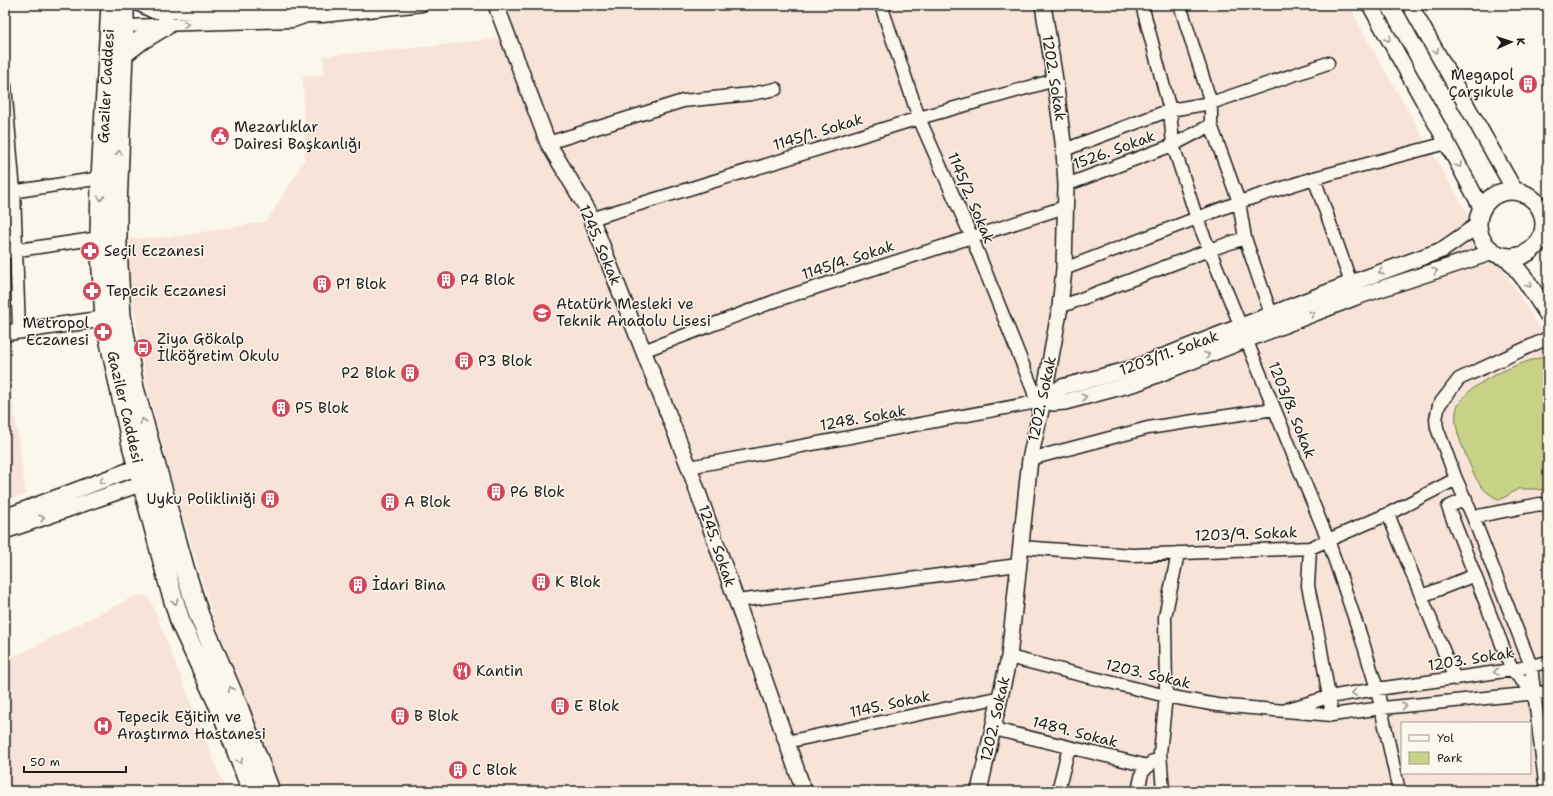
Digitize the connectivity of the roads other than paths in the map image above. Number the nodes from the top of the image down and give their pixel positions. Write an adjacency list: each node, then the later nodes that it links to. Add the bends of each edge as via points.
1 (139, 5): 11 (street, via 153,12 292,12)
2 (422, 5): 11 (street)
3 (496, 5): 23 (street, 1245. Sokak)
4 (881, 5): 21 (street, 1145/2. Sokak)
5 (1043, 5): 16 (street, 1202. Sokak)
6 (1142, 5): 20 (street, 1203/8. Sokak)
7 (1180, 5): 19 (street)
8 (1370, 5): 24 (street, one-way to 24)
9 (1410, 5): 30 (street, one-way to 30)
10 (115, 7): 13 (main road, Gaziler Caddesi); 27 (main road, Gaziler Caddesi)
11 (307, 16): 12 (street, one-way to 11, via 293,21)
12 (166, 25): 13 (street); 14 (main road)
13 (124, 26): 14 (main road, Gaziler Caddesi)
14 (123, 54): 48 (main road, Gaziler Caddesi, one-way to 14)
15 (1328, 63): 19 (street)
16 (1055, 80): 21 (street, 1145/1. Sokak); 26 (street, 1202. Sokak)
17 (5, 86): 31 (street)
18 (776, 89): 23 (street, via 683,101)
19 (1211, 103): 20 (street); 22 (street)
20 (1170, 110): 25 (street, 1203/8. Sokak); 26 (street)
21 (919, 118): 35 (street, 1145/1. Sokak); 39 (street, 1145/2. Sokak)
22 (1211, 125): 25 (street, 1526. Sokak); 32 (street)
23 (548, 143): 35 (street, 1245. Sokak)
24 (1447, 143): 28 (street); 34 (street, one-way to 34)
25 (1173, 145): 29 (street, 1526. Sokak); 36 (street, 1203/8. Sokak)
26 (1064, 150): 29 (street, 1202. Sokak)
27 (101, 178): 31 (street); 38 (main road, Gaziler Caddesi, one-way to 38)
28 (1314, 178): 32 (street); 45 (street)
29 (1066, 184): 33 (street, 1202. Sokak)
30 (1515, 191): 34 (main road, via 1499,193 1486,202); 37 (main road, via 1530,196 1539,205 1544,216)
31 (10, 192): 42 (street)
32 (1239, 202): 36 (street); 40 (street)
33 (1065, 206): 39 (street, 1145/4. Sokak); 44 (street, 1202. Sokak)
34 (1480, 217): 43 (main road, via 1482,240); 45 (street, one-way to 45, via 1442,250)
35 (591, 219): 53 (street, 1245. Sokak)
36 (1197, 219): 41 (street, 1203/8. Sokak); 44 (street)
37 (1546, 236): 43 (main road, via 1524,256)
38 (100, 238): 42 (street); 48 (main road, Gaziler Caddesi)
39 (972, 238): 53 (street, 1145/4. Sokak, via 782,298); 54 (street, 1145/2. Sokak, via 1033,390)
40 (1245, 238): 41 (street); 49 (street)
41 (1209, 250): 46 (street); 51 (street, 1203/8. Sokak)
42 (11, 251): 50 (street)
43 (1500, 255): 47 (main road, one-way to 47, via 1525,279); 49 (street, one-way to 43)
44 (1064, 269): 46 (street, 1202. Sokak)
45 (1351, 283): 49 (street)
46 (1060, 308): 54 (street, 1202. Sokak)
47 (1548, 314)
48 (113, 318): 50 (street); 58 (main road, Gaziler Caddesi)
49 (1274, 321): 51 (street, 1203/11. Sokak)
50 (12, 331)
51 (1243, 333): 54 (street, 1203/11. Sokak, via 1195,361 1136,383 1065,402); 55 (street, 1203/8. Sokak)
52 (1548, 338): 59 (street, via 1459,379 1439,405 1437,428)
53 (644, 351): 57 (street, 1245. Sokak)
54 (1042, 402): 56 (street, 1202. Sokak); 57 (street, 1248. Sokak)
55 (1274, 409): 56 (street, via 1148,428); 66 (street, 1203/8. Sokak)
56 (1030, 459): 67 (street, 1202. Sokak)
57 (690, 467): 73 (street, 1245. Sokak)
58 (146, 470): 63 (street, one-way to 63); 65 (street, one-way to 58); 93 (main road, Gaziler Caddesi, one-way to 93, via 170,588 182,624 222,712); 94 (main road, Gaziler Caddesi, one-way to 58, via 199,615)
59 (1456, 479): 60 (street); 62 (street, 1203/9. Sokak)
60 (1466, 499): 64 (street); 71 (street, via 1448,507)
61 (1548, 507): 64 (street, via 1540,504)
62 (1388, 514): 66 (street, 1203/9. Sokak); 72 (street)
63 (5, 517)
64 (1473, 517): 76 (street)
65 (5, 531)
66 (1328, 540): 68 (street, 1203/9. Sokak); 79 (street, 1203/8. Sokak)
67 (1020, 547): 69 (street, 1203/9. Sokak, via 1133,555); 70 (street, 1202. Sokak)
68 (1310, 548): 69 (street, 1203/9. Sokak); 84 (street, via 1308,586)
69 (1178, 553): 82 (street, via 1165,617)
70 (1018, 566): 73 (street, 1245. Sokak); 74 (street, 1202. Sokak)
71 (1475, 575): 72 (street); 77 (street)
72 (1422, 596): 78 (street)
73 (737, 601): 89 (street, 1245. Sokak)
74 (1009, 657): 82 (street, 1203. Sokak); 83 (street, 1202. Sokak)
75 (1548, 662): 76 (street, 1203. Sokak)
76 (1531, 666): 77 (street, 1203. Sokak); 81 (street)
77 (1512, 670): 78 (street, 1203. Sokak, one-way to 78); 81 (street)
78 (1455, 679): 79 (street, 1203. Sokak)
79 (1377, 689): 84 (street, 1203. Sokak, one-way to 84); 85 (street, 1203/8. Sokak)
80 (1548, 692): 81 (street, 1203. Sokak)
81 (1535, 694): 85 (street, 1203. Sokak, one-way to 81); 101 (street)
82 (1166, 696): 86 (street, 1203. Sokak, via 1217,705); 91 (street)
83 (1001, 697): 88 (street, 1202. Sokak); 89 (street, 1145. Sokak)
84 (1328, 697): 86 (street, 1203. Sokak); 87 (street)
85 (1382, 708): 87 (street, 1203. Sokak); 100 (street, 1203/8. Sokak)
86 (1282, 711): 87 (street, 1203. Sokak)
87 (1332, 715)
88 (994, 729): 90 (street, 1489. Sokak); 96 (street, 1202. Sokak)
89 (786, 742): 95 (street, 1245. Sokak)
90 (1069, 747): 92 (street, 1489. Sokak); 97 (street)
91 (1160, 753): 92 (street); 99 (street)
92 (1148, 766): 98 (street, via 1142,773)
93 (252, 791)
94 (270, 791)
95 (804, 791)
96 (979, 791)
97 (1058, 791)
98 (1138, 791)
99 (1163, 791)
100 (1399, 791)
101 (1546, 791)

